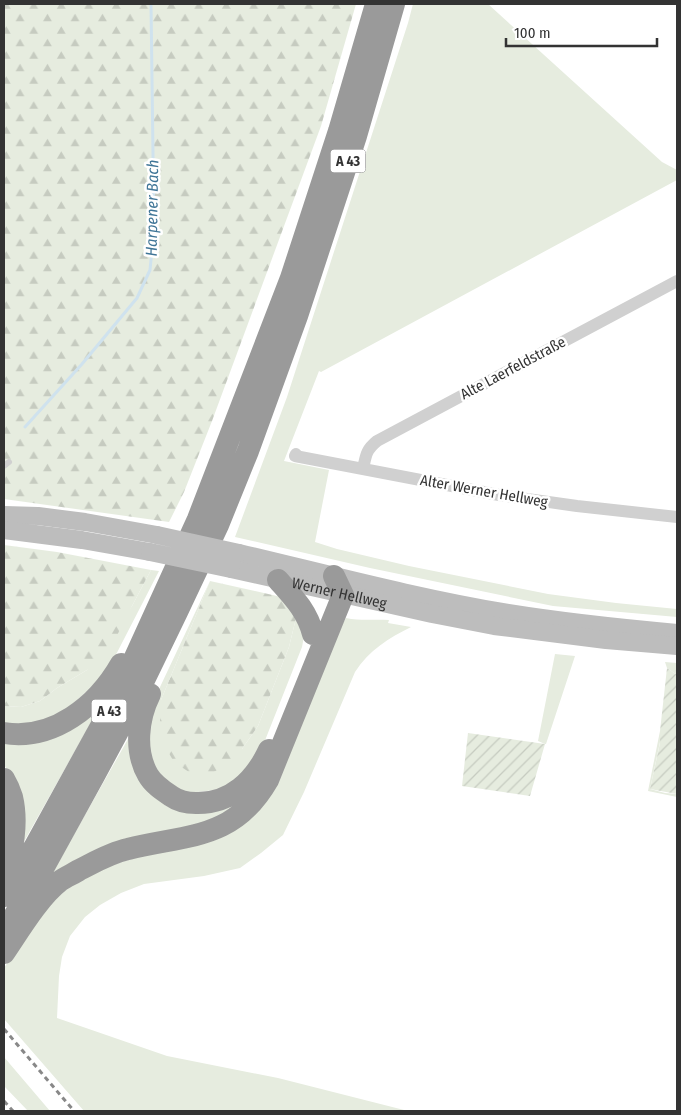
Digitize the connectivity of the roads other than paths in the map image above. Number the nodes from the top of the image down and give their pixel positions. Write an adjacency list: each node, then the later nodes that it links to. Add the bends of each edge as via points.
1 (376, 4): 10 (highway, A 43, via 291,278)
2 (394, 4): 14 (highway, A 43, via 356,136 297,316 218,525)
3 (677, 281): 5 (street, Alte Laerfeldstraße, via 377,441 368,448)
4 (296, 454): 5 (street, Alter Werner Hellweg)
5 (363, 469): 9 (street, Alter Werner Hellweg, via 499,496)
6 (4, 507): 8 (main road, Werner Hellweg)
7 (4, 515): 8 (main road, Werner Hellweg)
8 (38, 516): 13 (main road, Werner Hellweg, bridge, via 157,535 239,553)
9 (677, 517)
10 (198, 519): 18 (highway, via 179,541 134,641 100,692 78,713 55,726 30,734); 21 (highway, A 43, via 116,699)
11 (4, 530): 12 (main road, Werner Hellweg, bridge, via 150,552)
12 (278, 580): 13 (main road, Werner Hellweg); 16 (highway, via 302,607)
13 (335, 587): 15 (main road, Werner Hellweg, via 618,628); 16 (highway); 17 (main road, Werner Hellweg, via 432,614 494,626); 23 (highway, via 268,780 260,794 227,824 188,837 126,849 60,881)
14 (177, 612): 16 (highway, via 172,647 145,703 140,741 148,775 176,799 191,803 228,797 244,785 260,766 309,651); 22 (highway, A 43, via 94,776)
15 (677, 633)
16 (313, 634)
17 (677, 646)
18 (4, 733)
19 (4, 779): 20 (highway, via 14,814 9,864)
20 (4, 876)
21 (4, 896)
22 (4, 933)
23 (4, 953)

